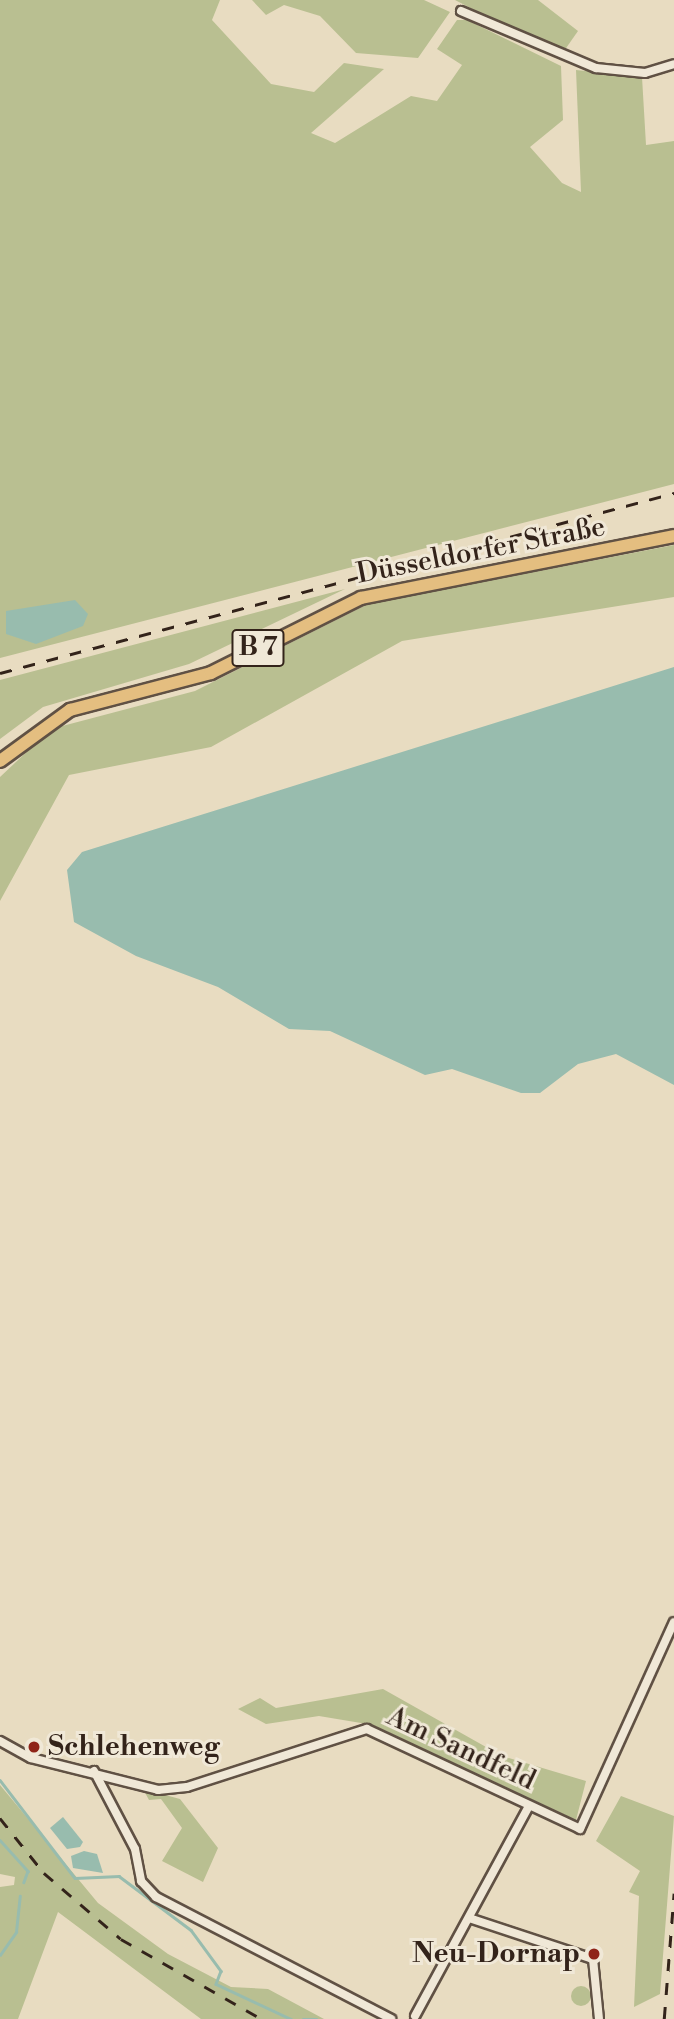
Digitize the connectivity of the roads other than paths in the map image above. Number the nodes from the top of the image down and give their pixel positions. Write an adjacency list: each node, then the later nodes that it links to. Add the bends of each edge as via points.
1 (461, 11): 2 (street, via 596,68 645,73)
2 (674, 64)
3 (674, 536): 4 (main road, Düsseldorfer Straße / B 7, via 361,598 211,673 70,710)
4 (0, 761)
5 (674, 1622): 8 (street, Am Sandfeld, via 580,1829)
6 (0, 1741): 7 (street, Am Sandfeld, via 31,1758)
7 (94, 1771): 8 (street, Am Sandfeld, via 158,1790 187,1787 367,1729); 11 (street, via 135,1849 141,1881 156,1897)
8 (529, 1806): 9 (street)
9 (469, 1917): 10 (street); 12 (street, via 593,1959)
10 (415, 2016)
11 (391, 2019)
12 (599, 2019)

